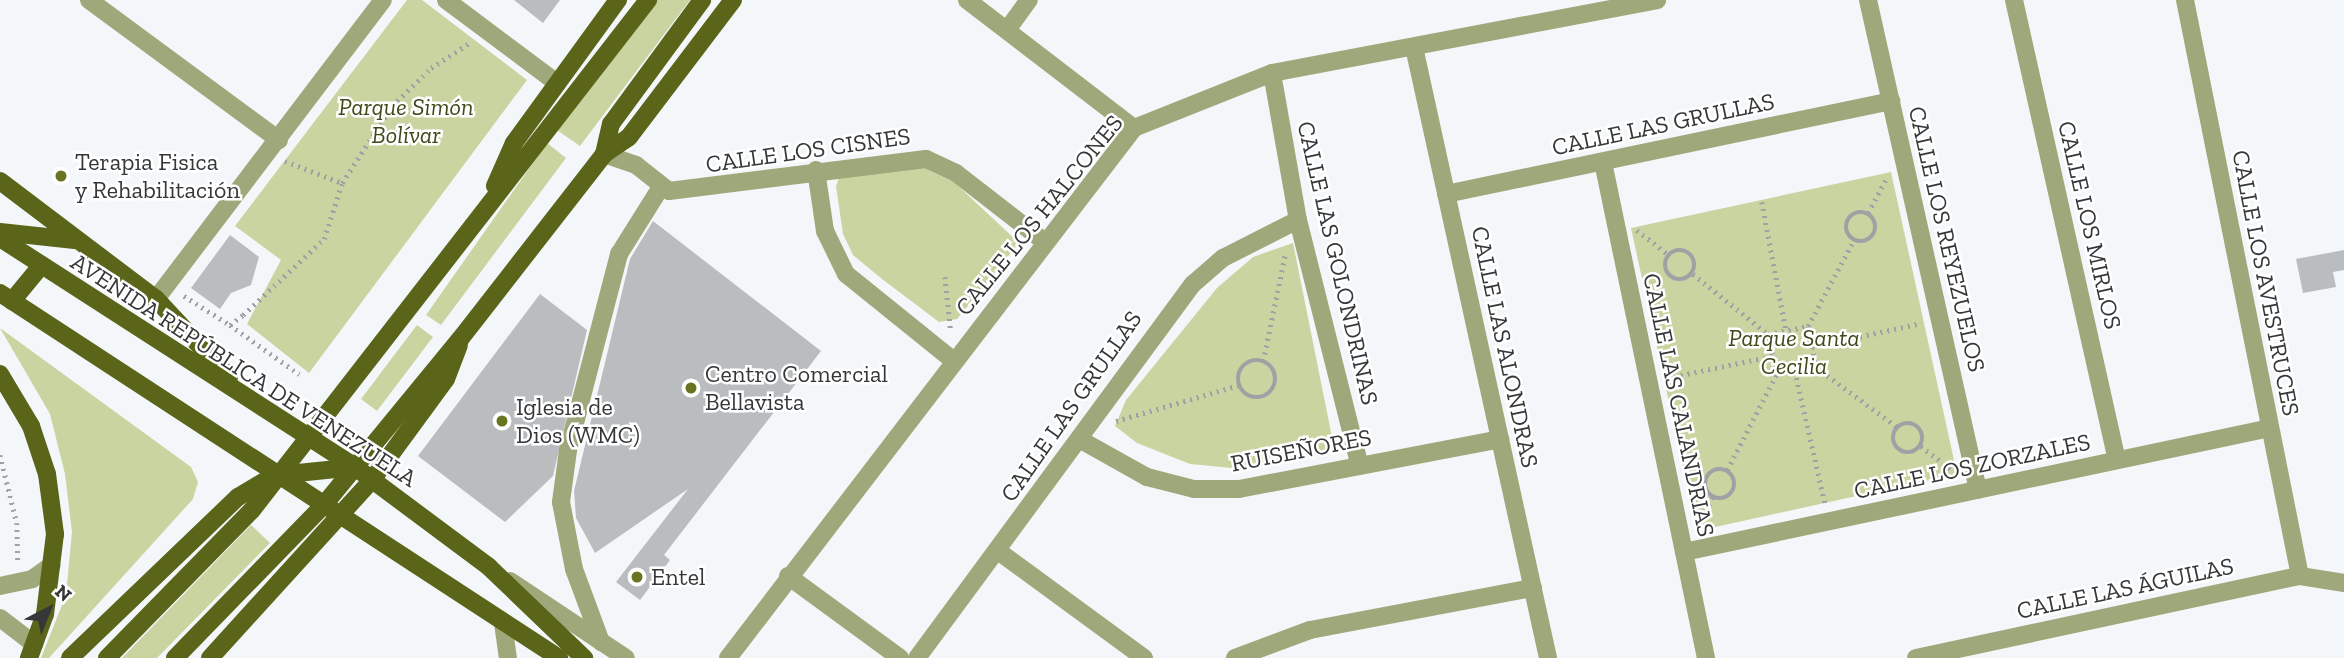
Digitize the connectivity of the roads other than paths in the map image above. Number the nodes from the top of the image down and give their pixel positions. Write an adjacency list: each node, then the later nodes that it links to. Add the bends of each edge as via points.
1 (89, 0): 20 (street)
2 (383, 0): 20 (street)
3 (446, 0): 17 (street)
4 (618, 0): 17 (main road)
5 (648, 0): 27 (main road, via 530,156)
6 (702, 0): 21 (main road, via 611,124)
7 (733, 0): 21 (main road, via 629,138)
8 (967, 0): 14 (street)
9 (1029, 0): 14 (street)
10 (1657, 0): 15 (street, CALLE LOS HALCONES)
11 (1868, 0): 18 (street, CALLE LOS REYEZUELOS)
12 (2014, 0): 44 (street, CALLE LOS MIRLOS)
13 (2185, 0): 40 (street, CALLE LOS AVESTRUCES)
14 (1007, 30): 19 (street)
15 (1414, 47): 16 (street, CALLE LOS HALCONES); 26 (street, CALLE LAS ALONDRAS)
16 (1272, 73): 19 (street, CALLE LOS HALCONES); 28 (street, CALLE LAS GOLONDRINAS)
17 (556, 83): 27 (main road, via 514,143)
18 (1891, 101): 22 (street, CALLE LAS GRULLAS); 49 (street, CALLE LOS REYEZUELOS)
19 (1135, 128): 32 (street, CALLE LOS HALCONES)
20 (273, 147): 35 (street)
21 (604, 154): 25 (street, via 636,165); 36 (main road)
22 (1603, 162): 26 (street, CALLE LAS GRULLAS); 53 (street, CALLE LAS CALANDRIAS)
23 (816, 170): 25 (street, CALLE LOS CISNES, via 685,191); 32 (street, CALLE LOS CISNES, via 926,159 956,173); 37 (street, via 825,231 846,274)
24 (0, 181): 31 (main road)
25 (661, 187): 63 (street, via 619,254 568,450 561,502 574,569)
26 (1446, 194): 43 (street, CALLE LAS ALONDRAS)
27 (491, 196): 41 (main road)
28 (1295, 222): 42 (street, CALLE LAS GRULLAS, via 1223,258 1192,284); 45 (street, CALLE LAS GOLONDRINAS)
29 (0, 232): 31 (main road)
30 (0, 238): 33 (main road, AVENIDA REPÚBLICA DE VENEZUELA)
31 (82, 242): 35 (main road)
32 (1045, 242): 37 (street, CALLE LOS HALCONES)
33 (41, 265): 34 (main road); 39 (main road, AVENIDA REPÚBLICA DE VENEZUELA)
34 (6, 297): 47 (main road)
35 (156, 299): 39 (main road)
36 (461, 338): 46 (main road); 48 (main road, via 446,379)
37 (954, 362): 56 (street, CALLE LOS HALCONES)
38 (0, 374): 54 (main road, via 31,426 47,474)
39 (240, 391): 41 (main road, AVENIDA REPÚBLICA DE VENEZUELA)
40 (2270, 428): 44 (street, CALLE LOS ZORZALES); 57 (street, CALLE LOS AVESTRUCES)
41 (307, 435): 46 (main road, AVENIDA REPÚBLICA DE VENEZUELA); 47 (main road)
42 (1082, 435): 45 (street, RUISEÑORES, via 1147,477 1194,489 1238,489); 52 (street, CALLE LAS GRULLAS)
43 (1500, 439): 45 (street, RUISEÑORES); 60 (street, CALLE LAS ALONDRAS)
44 (2117, 460): 49 (street, CALLE LOS ZORZALES)
45 (1359, 463)
46 (355, 467): 47 (main road, via 302,477); 48 (main road, AVENIDA REPÚBLICA DE VENEZUELA); 50 (main road)
47 (275, 475): 50 (main road); 66 (main road, via 238,497); 67 (main road, via 252,510)
48 (372, 480): 51 (main road); 55 (main road, AVENIDA REPÚBLICA DE VENEZUELA)
49 (1978, 489): 53 (street, CALLE LOS ZORZALES)
50 (323, 506): 51 (main road); 68 (main road)
51 (341, 517): 62 (main road); 69 (main road)
52 (998, 551): 76 (street, CALLE LAS GRULLAS); 77 (street)
53 (1684, 552): 80 (street, CALLE LAS CALANDRIAS)
54 (52, 565): 59 (street, via 18,584); 64 (main road)
55 (489, 567): 63 (street); 72 (main road, AVENIDA REPÚBLICA DE VENEZUELA)
56 (788, 576): 74 (street, CALLE LOS HALCONES); 75 (street)
57 (2300, 576): 58 (street, CALLE LAS ÁGUILAS); 65 (street, CALLE LAS ÁGUILAS)
58 (2344, 583)
59 (0, 586)
60 (1532, 588): 78 (street, via 1310,630); 79 (street, CALLE LAS ALONDRAS)
61 (0, 618): 64 (street)
62 (503, 623): 70 (street); 71 (main road)
63 (601, 642): 73 (street)
64 (32, 651)
65 (1968, 653): 81 (street, CALLE LAS ÁGUILAS)
66 (70, 658)
67 (107, 658)
68 (175, 658)
69 (210, 658)
70 (509, 658)
71 (559, 658)
72 (584, 658)
73 (626, 658)
74 (728, 658)
75 (900, 658)
76 (917, 658)
77 (1144, 658)
78 (1235, 658)
79 (1548, 658)
80 (1706, 658)
81 (1916, 658)

